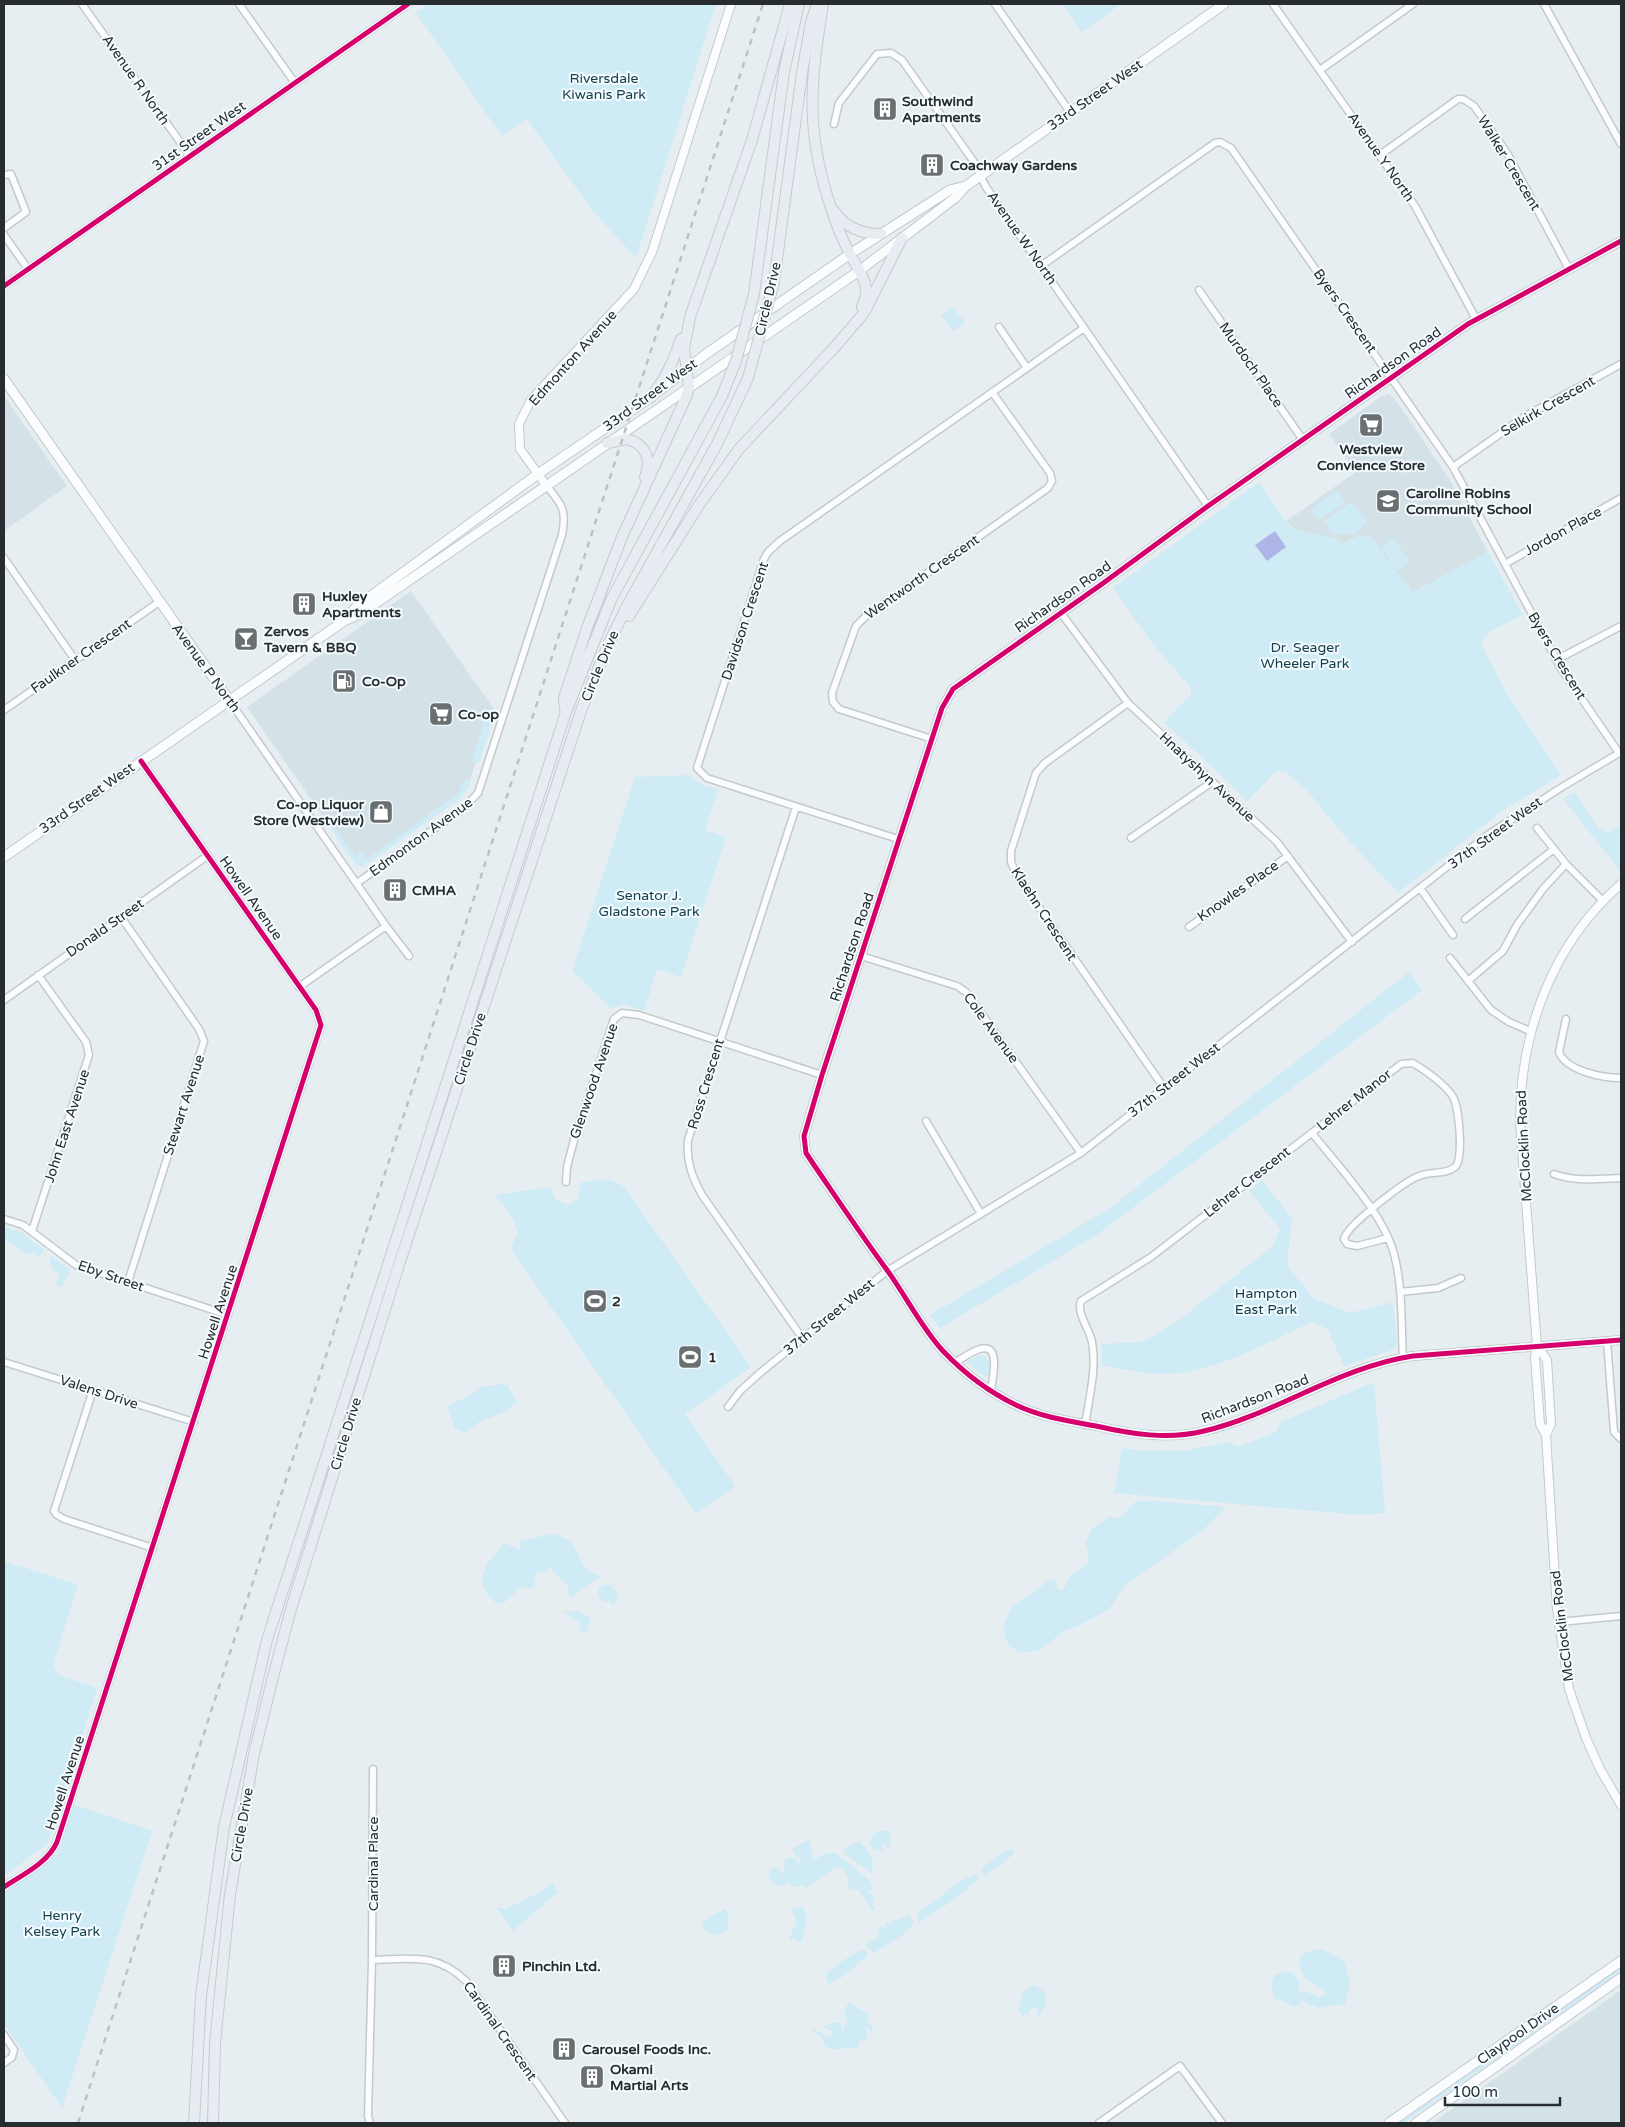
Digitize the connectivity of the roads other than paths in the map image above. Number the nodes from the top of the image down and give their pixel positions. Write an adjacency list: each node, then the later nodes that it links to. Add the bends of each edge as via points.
1 (82, 4): 21 (street, Avenue R North)
2 (239, 4): 16 (street)
3 (408, 4): 14 (street, 31st Street West)
4 (731, 4): 54 (street, Edmonton Avenue, via 652,252 634,289 531,400 519,424 520,449)
5 (790, 4): 38 (highway, via 752,140)
6 (798, 4): 71 (highway, Circle Drive, bridge, via 784,72 761,254 736,361 722,396 612,598)
7 (817, 4): 67 (highway, Circle Drive, bridge, via 802,73 774,282 748,378 717,444 627,606)
8 (823, 4): 25 (highway, via 813,66 812,118 817,156)
9 (995, 4): 17 (street)
10 (1224, 4): 17 (main road, 33rd Street West)
11 (1273, 4): 15 (street, Avenue Y North)
12 (1413, 4): 15 (street)
13 (1544, 4): 19 (street)
14 (398, 7): 16 (street, 31st Street West)
15 (1320, 70): 20 (street, Avenue Y North)
16 (295, 83): 21 (street, 31st Street West)
17 (1070, 112): 23 (main road, 33rd Street West)
18 (834, 124): 23 (street, Avenue W North, via 839,104 877,54 891,53 906,65)
19 (1621, 144)
20 (1380, 155): 34 (street, Walker Crescent, via 1458,99 1468,101 1507,153); 39 (street, Avenue Y North, via 1420,214)
21 (190, 156): 33 (street, 31st Street West)
22 (4, 175): 26 (street, via 11,174 26,212)
23 (981, 175): 24 (main road, 33rd Street West); 32 (street, Avenue W North, via 987,189)
24 (966, 186): 27 (main road, 33rd Street West, via 950,190); 29 (main road, 33rd Street West)
25 (828, 198): 27 (highway, via 847,225 864,233); 31 (highway)
26 (4, 228)
27 (881, 234): 31 (main road, 33rd Street West)
28 (4, 235): 33 (street)
29 (902, 238): 35 (main road, 33rd Street West); 43 (highway, via 864,313)
30 (1621, 242): 34 (street, Richardson Road)
31 (850, 254): 35 (highway); 44 (main road, 33rd Street West)
32 (1041, 266): 41 (street, Avenue W North); 46 (street, Byers Crescent, via 1220,142 1231,148)
33 (28, 269): 36 (street, 31st Street West)
34 (1569, 269): 39 (street, Richardson Road)
35 (859, 271): 43 (highway, via 866,289 864,302 854,320); 48 (main road, 33rd Street West)
36 (4, 286)
37 (1199, 290): 51 (street, Murdoch Place)
38 (690, 318): 44 (highway, via 684,350); 50 (highway, via 675,358)
39 (1476, 319): 46 (street, Richardson Road)
40 (999, 327): 45 (street)
41 (1084, 328): 45 (street, Davidson Crescent); 57 (street, Avenue W North)
42 (1621, 364): 53 (street, Selkirk Crescent, via 1524,416)
43 (817, 365): 67 (highway, via 752,433 726,466 663,559)
44 (686, 368): 48 (highway); 50 (main road, 33rd Street West)
45 (1028, 368): 49 (street, Davidson Crescent)
46 (1391, 378): 51 (street, Richardson Road); 53 (street, Byers Crescent)
47 (4, 379): 61 (main road, Avenue P North)
48 (689, 387): 52 (main road, 33rd Street West); 58 (highway)
49 (992, 392): 72 (street, Wentworth Crescent, via 1050,473 1051,484 865,617 856,626 832,698 839,709); 76 (street, Davidson Crescent, via 780,541 764,560 697,768 707,778)
50 (651, 397): 54 (main road, 33rd Street West)
51 (1303, 440): 57 (street, Richardson Road)
52 (607, 443): 55 (main road, 33rd Street West); 58 (highway, via 632,440 642,447 648,458 646,473)
53 (1452, 467): 60 (street, Byers Crescent)
54 (538, 474): 55 (street, Edmonton Avenue); 63 (main road, 33rd Street West, via 356,607)
55 (546, 485): 63 (main road, 33rd Street West, via 360,614); 85 (street, Edmonton Avenue, via 561,506 565,518 562,534 478,793 464,808)
56 (1621, 498): 60 (street, Jordon Place)
57 (1208, 506): 62 (street, Richardson Road)
58 (622, 537): 71 (highway, via 564,698)
59 (4, 558): 65 (street)
60 (1505, 564): 66 (street, Byers Crescent)
61 (159, 602): 65 (street, Faulkner Crescent); 68 (main road, Avenue P North)
62 (1061, 613): 69 (street, Hnatyshyn Avenue); 72 (street, Richardson Road, via 953,689 944,701)
63 (344, 621): 68 (main road, 33rd Street West)
64 (1621, 626): 66 (street)
65 (75, 660): 70 (street, Faulkner Crescent)
66 (1556, 660): 73 (street, Byers Crescent)
67 (592, 682): 150 (highway, Circle Drive, via 397,1271 291,1609 273,1677 254,1754 230,1894 215,2043)
68 (229, 700): 74 (main road, 33rd Street West); 85 (street, Avenue P North)
69 (1128, 703): 75 (street, Hnatyshyn Avenue); 107 (street, Klaehn Crescent, via 1036,772 1010,857 1016,874)
70 (4, 710)
71 (566, 712): 149 (highway, Circle Drive, via 267,1640 224,1828 201,1996)
72 (932, 739): 79 (street, Richardson Road)
73 (1620, 752): 87 (street, 37th Street West, via 1509,820)
74 (141, 761): 81 (street, Howell Avenue); 83 (main road, 33rd Street West)
75 (1212, 782): 78 (street); 82 (street, Hnatyshyn Avenue)
76 (796, 806): 79 (street, Davidson Crescent); 104 (street, Ross Crescent)
77 (1537, 828): 80 (street)
78 (1131, 838)
79 (898, 839): 96 (street, Richardson Road)
80 (1554, 849): 84 (street); 90 (street)
81 (207, 856): 89 (street, Donald Street); 100 (street, Howell Avenue)
82 (1288, 856): 92 (street, Knowles Place); 94 (street, Hnatyshyn Avenue)
83 (4, 857)
84 (1566, 864): 88 (street); 99 (street, via 1527,911 1503,951)
85 (357, 883): 91 (street, Avenue P North)
86 (1621, 884): 88 (street, McClocklin Road)
87 (1420, 888): 93 (street); 94 (street, 37th Street West)
88 (1603, 901): 103 (street, McClocklin Road, via 1560,959)
89 (121, 917): 98 (street, Donald Street); 121 (street, Stewart Avenue, via 199,1029 204,1042)
90 (1465, 919)
91 (386, 926): 95 (street, Avenue P North); 100 (street)
92 (1189, 927)
93 (1453, 935)
94 (1352, 942): 107 (street, 37th Street West)
95 (409, 956)
96 (861, 956): 105 (street, Richardson Road); 110 (street, Cole Avenue, via 957,986 966,992)
97 (1450, 958): 99 (street)
98 (38, 976): 101 (street, Donald Street); 117 (street, John East Avenue, via 86,1042 88,1055)
99 (1468, 981): 103 (street, via 1491,1010)
100 (299, 987): 123 (street, Howell Avenue, via 316,1010 321,1025)
101 (4, 1000)
102 (1566, 1019): 106 (street, via 1559,1052 1564,1062 1593,1074)
103 (1530, 1031): 127 (street, McClocklin Road, via 1522,1077 1520,1122)
104 (720, 1041): 105 (street, Glenwood Avenue); 113 (street, Glenwood Avenue, via 632,1013 618,1015 574,1140); 124 (street, Ross Crescent, via 688,1140 689,1166 702,1195)
105 (822, 1075): 119 (street, Richardson Road, via 804,1136 806,1153)
106 (1621, 1078)
107 (1164, 1088): 110 (street, 37th Street West)
108 (926, 1121): 115 (street)
109 (1312, 1133): 114 (street); 114 (street, Lehrer Manor, via 1407,1062 1419,1066 1452,1096 1458,1116 1460,1156 1457,1166 1449,1171 1417,1176); 135 (street, Lehrer Crescent, via 1151,1257 1081,1301 1079,1307 1090,1332 1094,1355)
110 (1081, 1153): 115 (street, 37th Street West)
111 (1554, 1174): 112 (street, via 1587,1180)
112 (1621, 1178)
113 (566, 1182)
114 (1372, 1210): 118 (street); 118 (street, via 1346,1232 1344,1242 1353,1246)
115 (981, 1214): 119 (street, 37th Street West)
116 (4, 1219): 117 (street, Eby Street)
117 (32, 1230): 121 (street, Eby Street, via 76,1265)
118 (1388, 1238): 122 (street)
119 (887, 1271): 124 (street, 37th Street West); 130 (street, Richardson Road, via 936,1341)
120 (1461, 1278): 122 (street, via 1438,1288)
121 (128, 1282): 123 (street, Eby Street)
122 (1400, 1292): 128 (street)
123 (228, 1315): 134 (street, Howell Avenue)
124 (803, 1338): 133 (street, 37th Street West, via 740,1391)
125 (1621, 1340): 126 (street, Richardson Road)
126 (1607, 1341): 127 (street, Richardson Road); 137 (street, via 1614,1432)
127 (1537, 1347): 128 (street, Richardson Road); 136 (street, McClocklin Road, via 1540,1424); 136 (street, McClocklin Road, via 1547,1360 1551,1424)
128 (1403, 1358): 135 (street, Richardson Road, via 1355,1372 1203,1432 1147,1435)
129 (4, 1362): 131 (street, Valens Drive)
130 (956, 1362): 132 (street, Richardson Road); 132 (street, via 979,1349 989,1351 995,1365)
131 (93, 1390): 134 (street, Valens Drive); 138 (street, via 54,1511 64,1519)
132 (991, 1390): 135 (street, Richardson Road, via 1027,1410)
133 (728, 1407)
134 (194, 1422): 138 (street, Howell Avenue)
135 (1085, 1425)
136 (1546, 1435): 140 (street, McClocklin Road)
137 (1621, 1439)
138 (153, 1548): 143 (street, Howell Avenue, via 54,1850)
139 (1621, 1616): 140 (street)
140 (1559, 1622): 142 (street, McClocklin Road, via 1564,1664 1579,1722)
141 (373, 1769): 144 (street, Cardinal Place)
142 (1621, 1805)
143 (4, 1887)
144 (372, 1960): 151 (street); 152 (street, Cardinal Crescent, via 426,1960 454,1969 466,1981)
145 (1621, 1961): 155 (main road, Claypool Drive)
146 (1621, 1978): 156 (main road, Claypool Drive)
147 (4, 2035): 148 (street, via 14,2050 12,2057)
148 (4, 2063)
149 (194, 2123)
150 (212, 2123)
151 (370, 2123)
152 (565, 2123)
153 (1099, 2123): 154 (street, via 1180,2066)
154 (1222, 2123)
155 (1389, 2123)
156 (1416, 2123)

